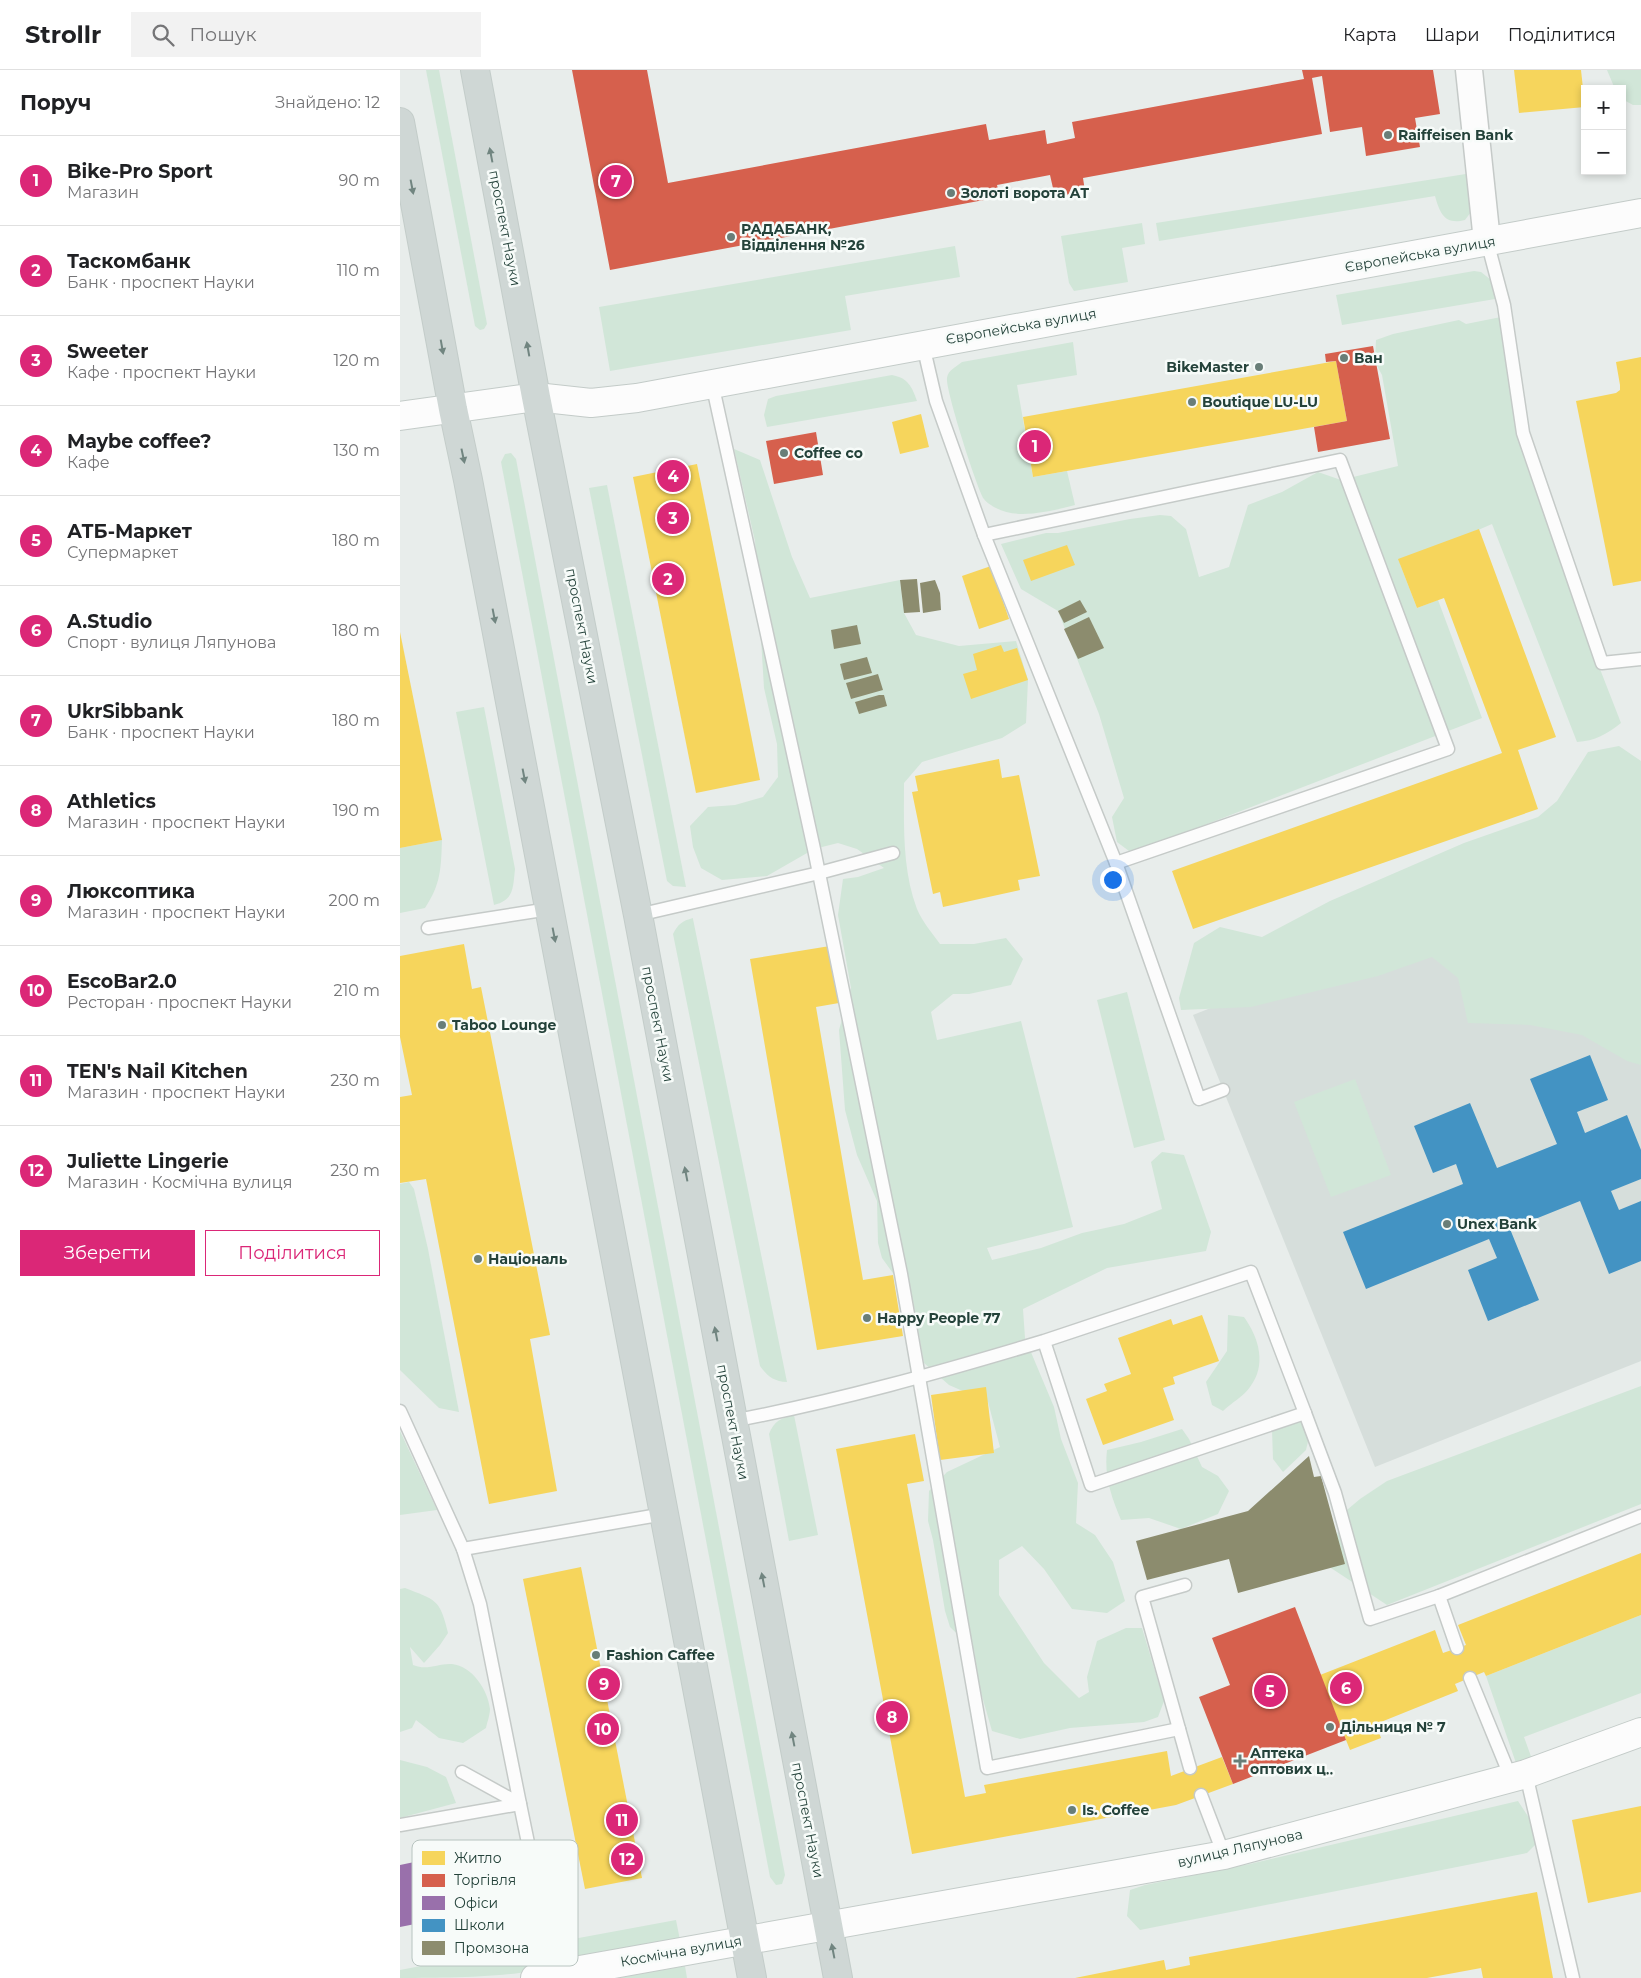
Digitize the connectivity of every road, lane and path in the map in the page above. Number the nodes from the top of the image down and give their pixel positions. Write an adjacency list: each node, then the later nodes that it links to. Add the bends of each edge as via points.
1 (475, 70): 8 (main road, проспект Науки, one-way to 1)
2 (1469, 70): 5 (street)
3 (400, 122): 9 (main road, one-way to 9)
4 (1641, 213): 5 (main road, Європейська вулиця)
5 (1487, 241): 6 (main road, Європейська вулиця); 12 (lane, via 1504,305 1523,433 1602,663)
6 (923, 344): 7 (main road, Європейська вулиця); 11 (lane, via 936,401)
7 (712, 383): 8 (main road, Європейська вулиця, via 637,398 591,403); 15 (lane)
8 (536, 397): 9 (main road, Європейська вулиця); 17 (main road, проспект Науки)
9 (453, 409): 10 (main road, Європейська вулиця); 16 (main road, one-way to 16)
10 (400, 416)
11 (984, 535): 14 (lane); 14 (lane, via 1340,460 1448,749)
12 (1641, 659)
13 (893, 853): 15 (lane)
14 (1116, 863): 19 (lane, via 1200,1099)
15 (819, 873): 17 (lane); 21 (lane, via 901,1274)
16 (549, 909): 18 (lane); 25 (main road, one-way to 25)
17 (638, 915): 24 (main road, проспект Науки, one-way to 17)
18 (428, 928)
19 (1223, 1090)
20 (1044, 1341): 21 (lane); 23 (lane, via 1252,1272); 23 (lane, via 1091,1485)
21 (919, 1378): 24 (lane, via 793,1410); 32 (lane, via 987,1768)
22 (400, 1412): 27 (lane)
23 (1304, 1413): 29 (lane, via 1335,1494 1370,1619)
24 (732, 1421): 42 (main road, проспект Науки, one-way to 24)
25 (664, 1514): 27 (lane); 43 (main road)
26 (1641, 1516): 29 (lane)
27 (463, 1549): 38 (lane, via 480,1604)
28 (1185, 1585): 32 (lane, via 1142,1597)
29 (1439, 1596): 30 (lane)
30 (1456, 1648)
31 (1470, 1678): 36 (lane)
32 (1179, 1729): 34 (lane)
33 (1641, 1732): 36 (main road, вулиця Ляпунова)
34 (1190, 1768)
35 (462, 1772): 38 (lane)
36 (1519, 1776): 41 (main road, вулиця Ляпунова); 47 (lane)
37 (1201, 1795): 41 (lane)
38 (520, 1804): 39 (lane); 40 (lane)
39 (400, 1825)
40 (525, 1840)
41 (1224, 1855): 42 (main road, вулиця Ляпунова)
42 (828, 1925): 43 (main road, Космічна вулиця); 46 (main road, проспект Науки, one-way to 42)
43 (744, 1939): 44 (main road, Космічна вулиця); 45 (main road)
44 (545, 1976)
45 (752, 1978)
46 (838, 1978)
47 (1574, 1978)

